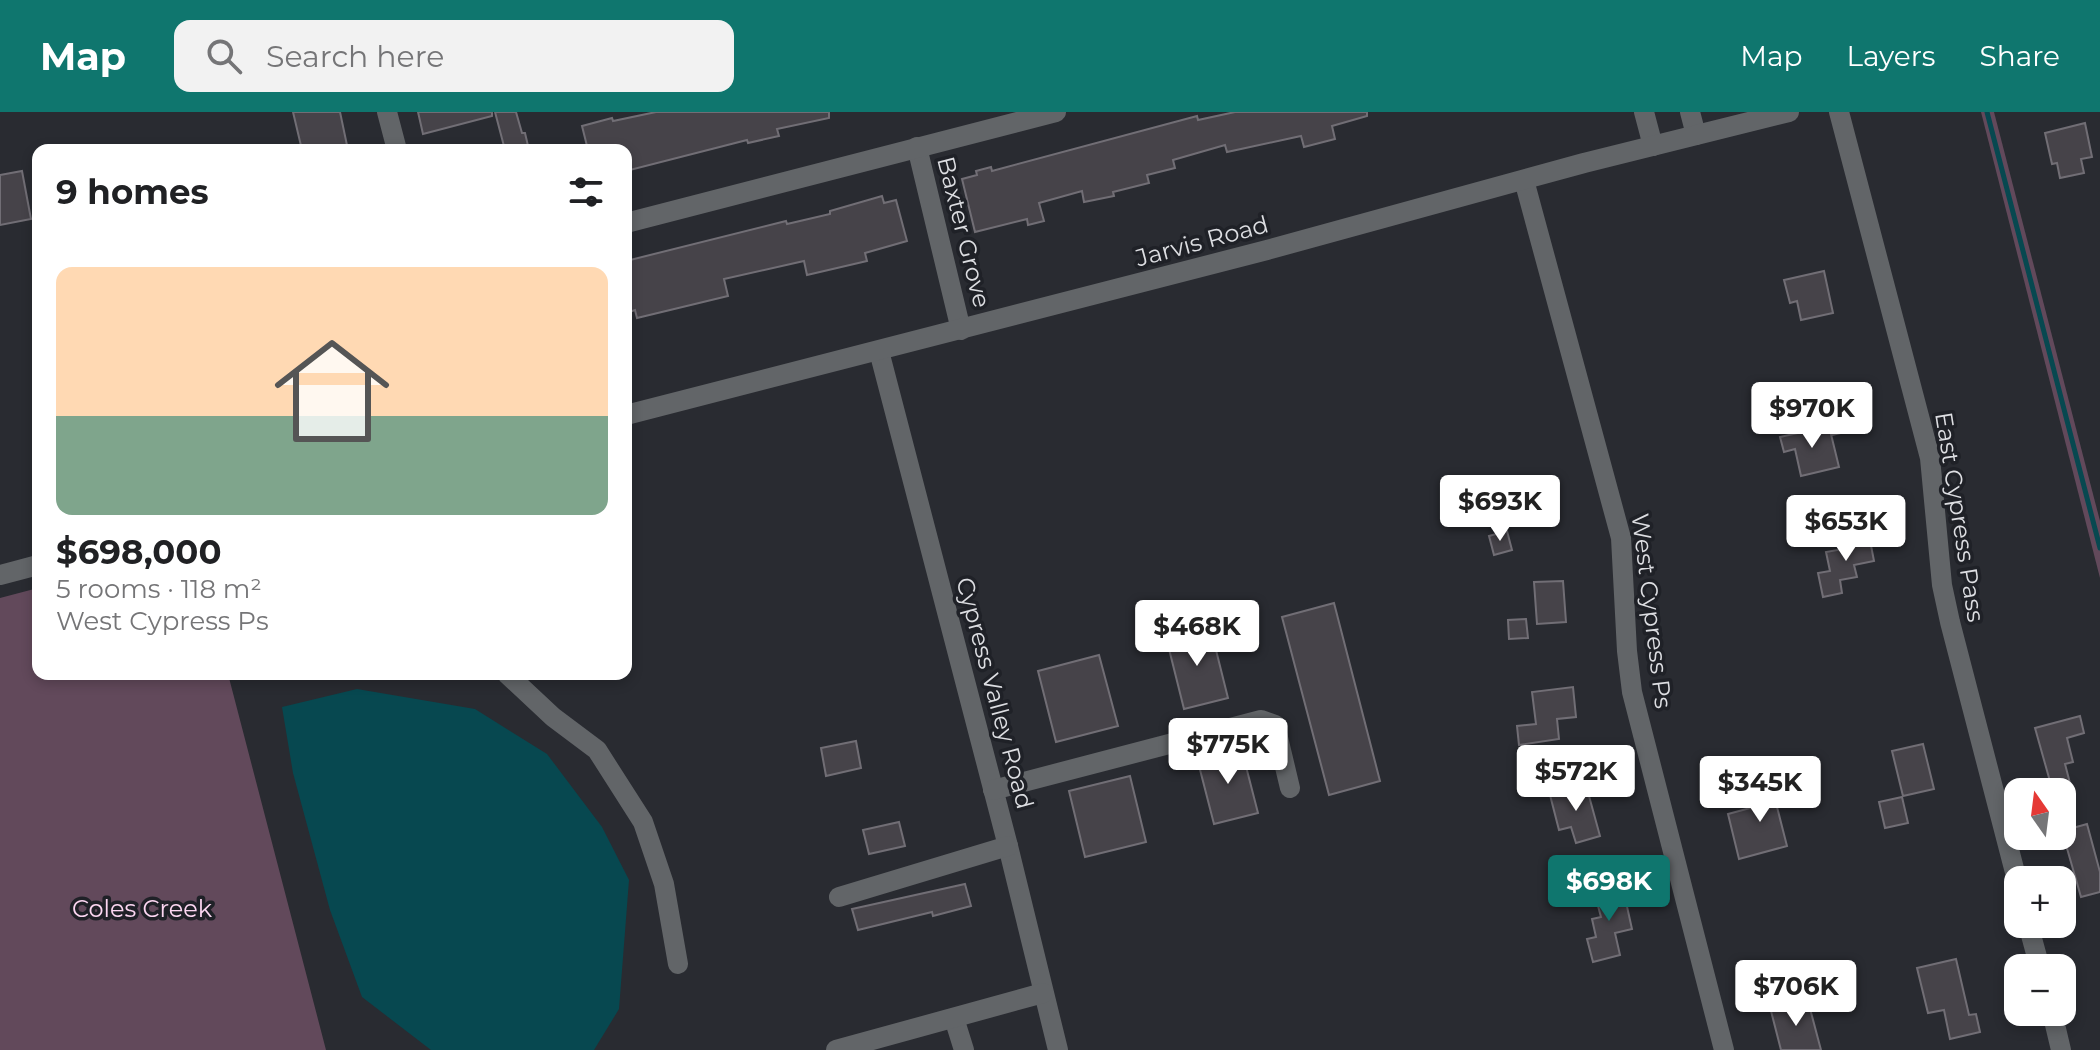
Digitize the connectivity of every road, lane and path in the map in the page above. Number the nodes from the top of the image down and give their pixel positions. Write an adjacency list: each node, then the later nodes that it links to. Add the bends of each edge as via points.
1 (387, 112): 9 (street)
2 (1056, 112): 7 (street)
3 (1644, 112): 10 (street)
4 (1690, 112): 8 (street)
5 (1789, 112): 8 (street, Jarvis Road)
6 (1839, 112): 23 (street, East Cypress Pass, via 1930,458 1942,585)
7 (1011, 117): 11 (street)
8 (1696, 135): 10 (street, Jarvis Road)
9 (395, 144)
10 (1653, 146): 12 (street, Jarvis Road)
11 (917, 147): 13 (street); 14 (street, Baxter Grove)
12 (1524, 180): 14 (street, Jarvis Road); 33 (street, West Cypress Ps, via 1621,538 1632,692)
13 (632, 221)
14 (961, 330): 15 (street, Jarvis Road)
15 (879, 351): 16 (street, Jarvis Road); 21 (street, Cypress Valley Road)
16 (632, 413)
17 (32, 567): 18 (street)
18 (0, 575)
19 (513, 680): 25 (street, via 597,750 643,822 664,884)
20 (1290, 788): 21 (street, via 1275,725 1261,720)
21 (993, 790): 22 (street, Cypress Valley Road)
22 (1008, 846): 24 (street); 26 (street, Cypress Valley Road)
23 (2013, 866)
24 (839, 897)
25 (678, 964)
26 (1043, 993): 27 (street); 32 (street, Cypress Valley Road)
27 (954, 1018): 29 (street); 31 (street)
28 (2055, 1026): 34 (street)
29 (872, 1045): 30 (street)
30 (836, 1050)
31 (964, 1050)
32 (1058, 1050)
33 (1724, 1050)
34 (2061, 1050)

